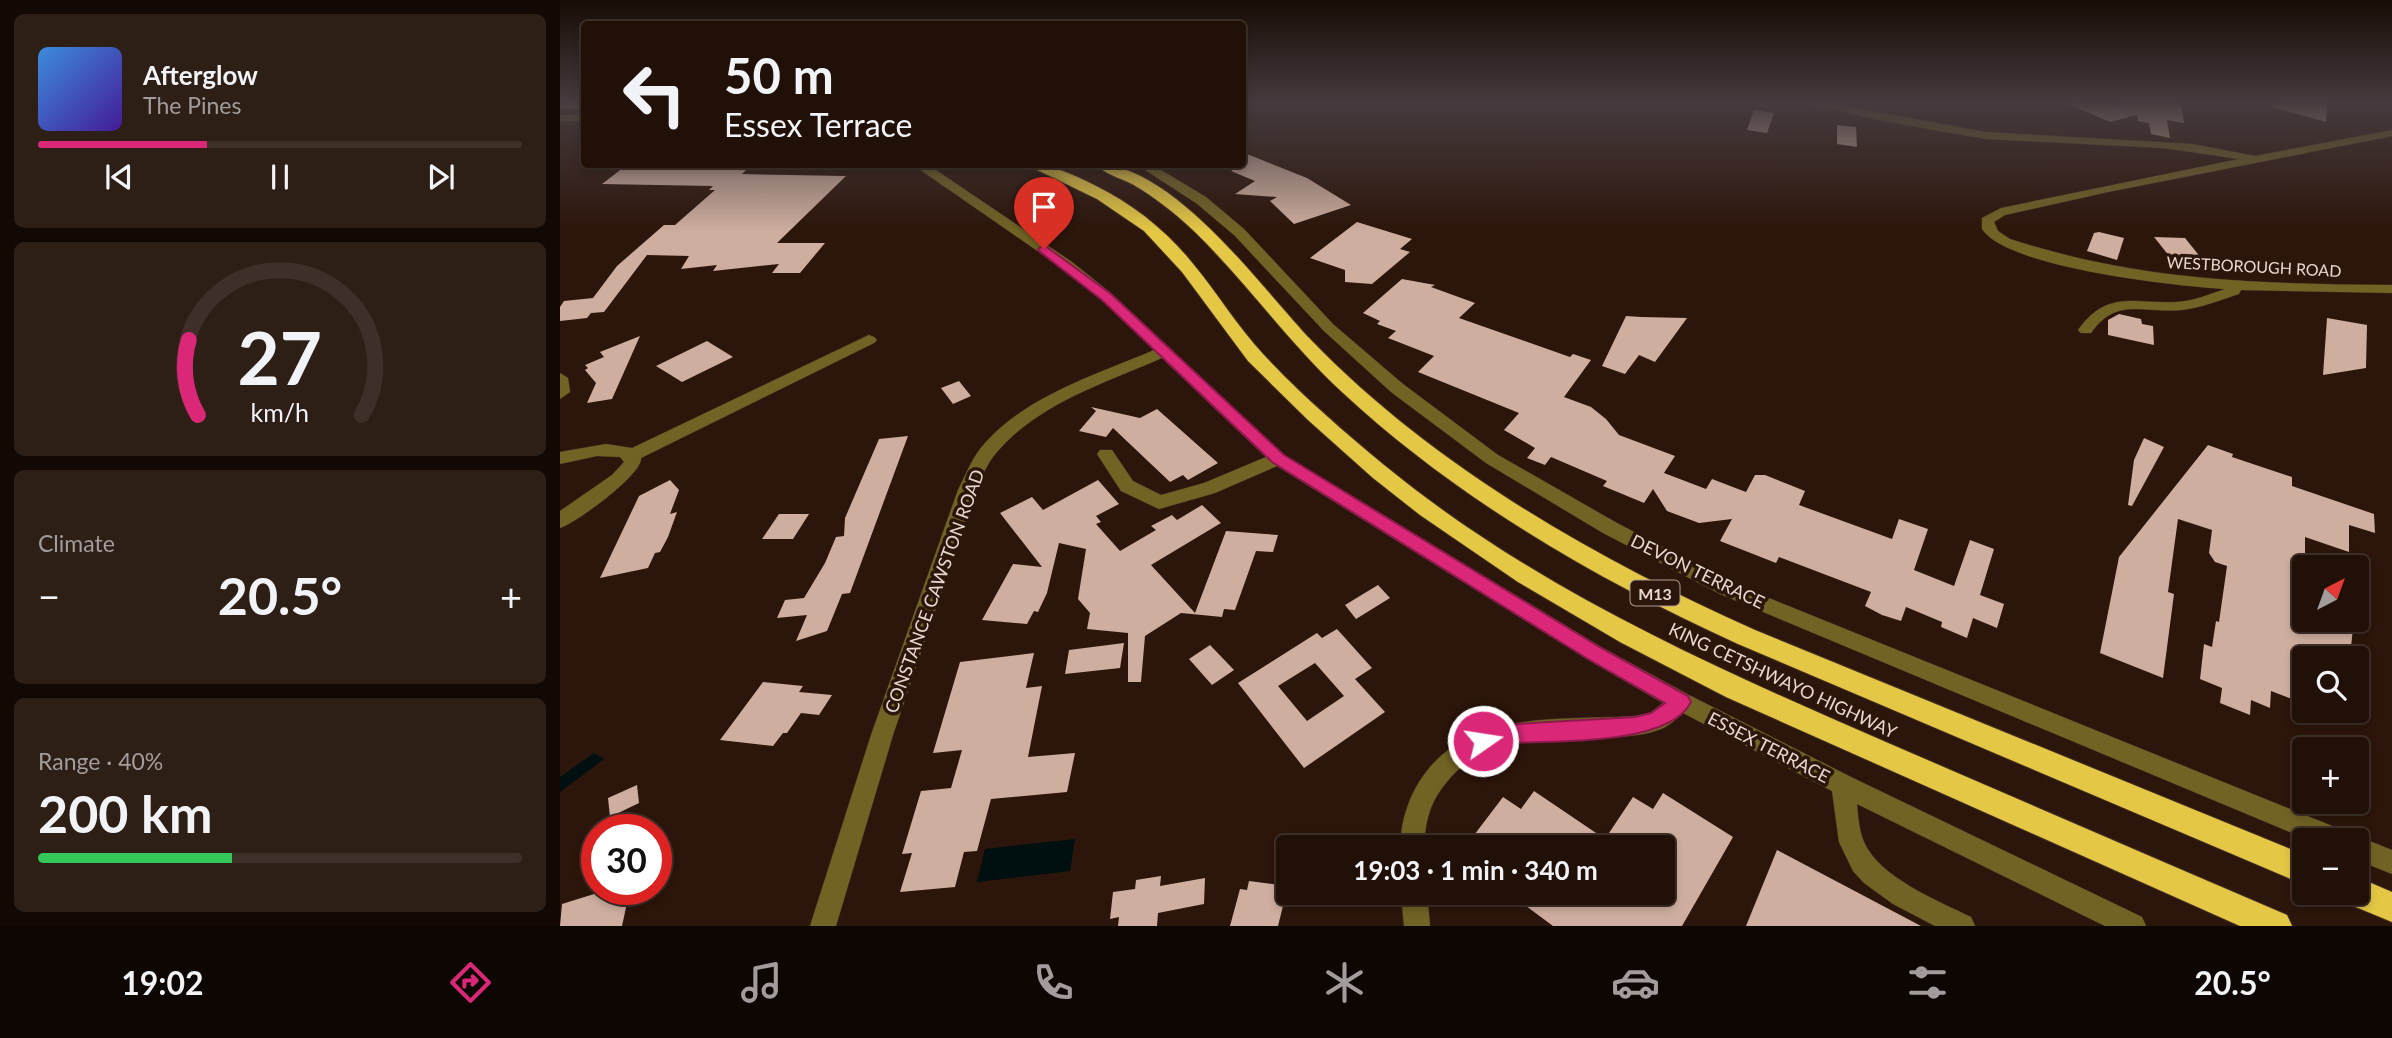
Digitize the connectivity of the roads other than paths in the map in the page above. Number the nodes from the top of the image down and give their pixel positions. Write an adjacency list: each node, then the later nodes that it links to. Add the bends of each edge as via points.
1 (2139, 145): 3 (street)
2 (2328, 145): 3 (street)
3 (2255, 159): 8 (street, WESTBOROUGH ROAD, via 2001,212 1987,221 1987,228 2005,242 2089,267 2132,277)
4 (924, 168): 12 (street, ESSEX TERRACE, via 1067,265)
5 (1042, 168): 34 (highway, KING CETSHWAYO HIGHWAY, via 1087,186 1135,216 1165,242 1254,356 1336,435 1443,521 1540,585 1648,647 1735,689)
6 (1122, 168): 26 (highway, KING CETSHWAYO HIGHWAY / M13, via 1199,224 1333,373 1434,456 1569,545 1682,608)
7 (1124, 168): 22 (street, DEVON TERRACE, via 1201,200 1239,232 1329,328 1398,388 1492,459 1611,528 1727,589)
8 (2250, 287): 9 (street, WESTBOROUGH ROAD); 10 (street, via 2186,305 2103,309)
9 (2392, 289)
10 (2086, 330)
11 (869, 340): 16 (street)
12 (1162, 352): 18 (street, ESSEX TERRACE); 30 (street, CONSTANCE CAWSTON ROAD, via 1019,421 980,462 882,735)
13 (560, 378): 14 (street)
14 (560, 394)
15 (1106, 454): 18 (street, via 1127,486 1159,502 1209,488)
16 (632, 455): 17 (street, via 612,450); 19 (street, via 633,463 618,479)
17 (560, 458)
18 (1278, 458): 20 (street, ESSEX TERRACE)
19 (560, 521)
20 (1681, 702): 21 (street, ESSEX TERRACE); 23 (street, via 1656,721 1635,726 1500,734 1467,747 1445,763 1419,800)
21 (1843, 785): 32 (street, via 1853,847 1864,865 1916,902); 33 (street, ESSEX TERRACE)
22 (2309, 828)
23 (1412, 835)
24 (2369, 853): 25 (street)
25 (2392, 862)
26 (2292, 865)
27 (2369, 897): 29 (highway)
28 (1415, 905): 31 (street)
29 (2392, 907)
30 (823, 926)
31 (1417, 926)
32 (1962, 926)
33 (2133, 926)
34 (2276, 926)

